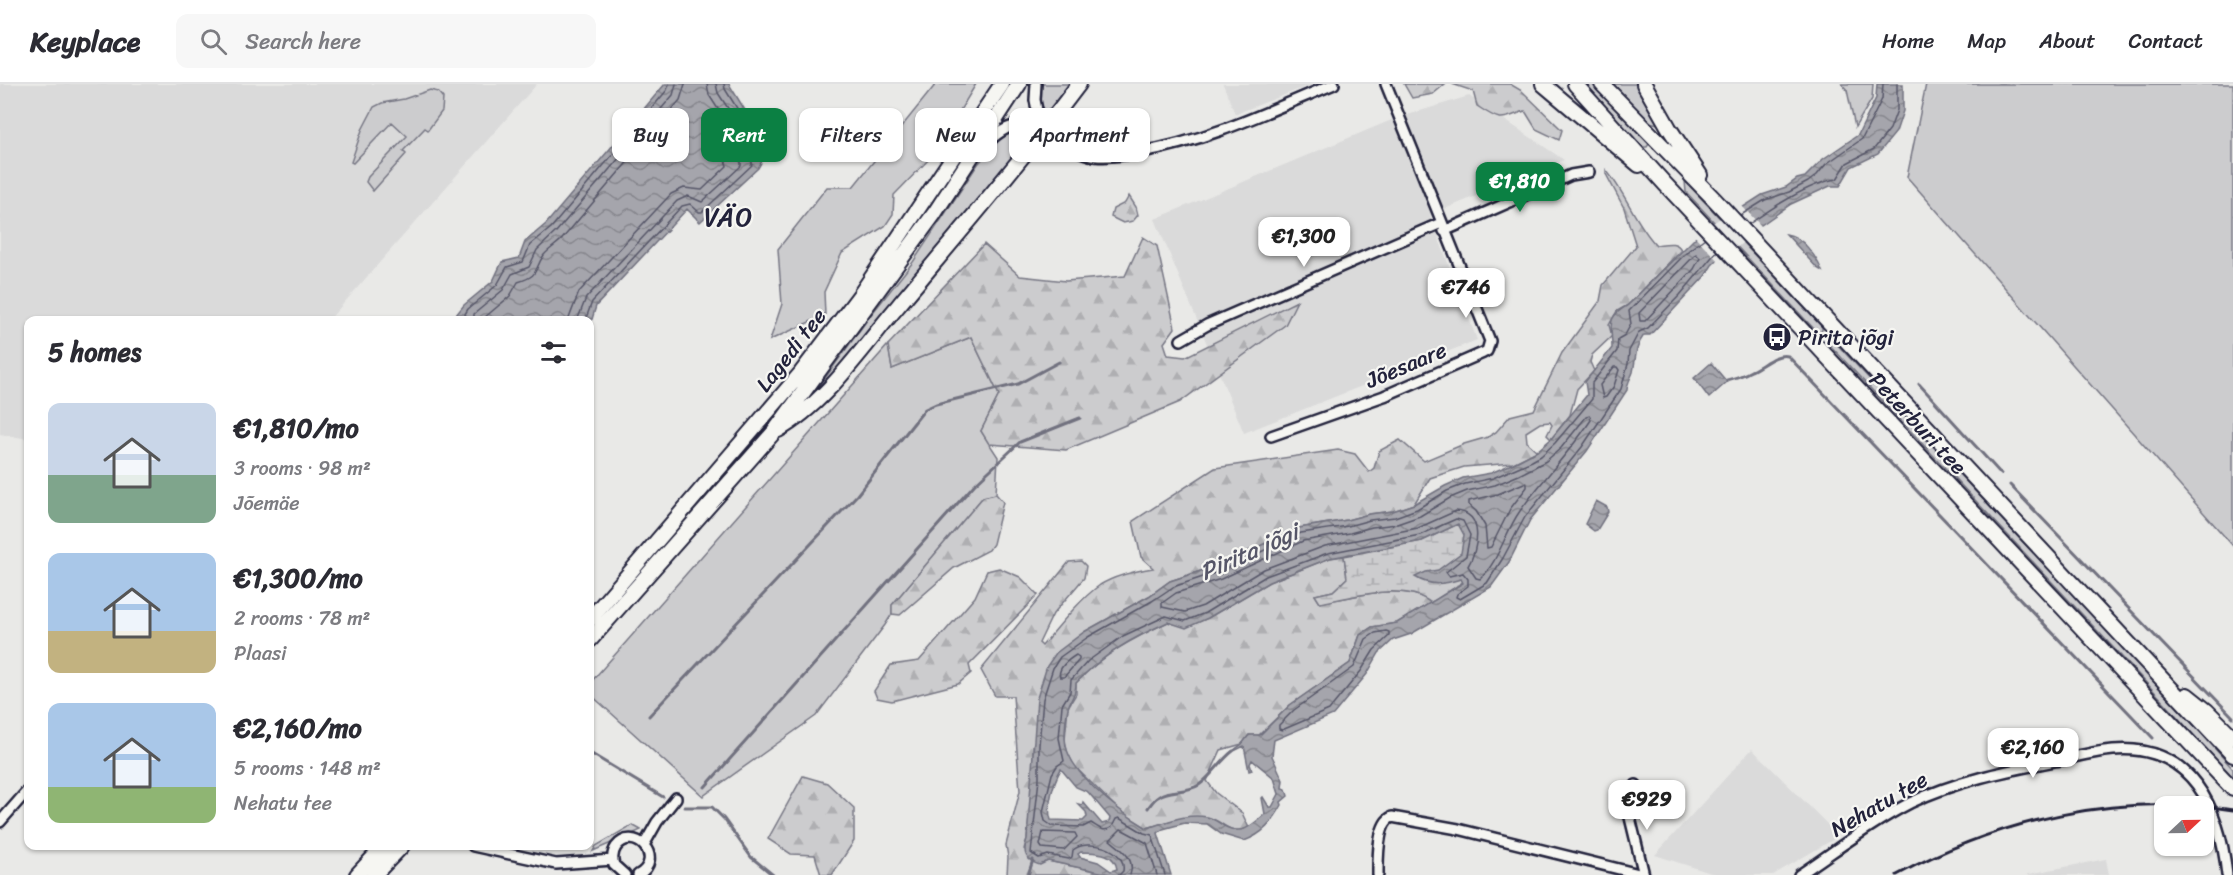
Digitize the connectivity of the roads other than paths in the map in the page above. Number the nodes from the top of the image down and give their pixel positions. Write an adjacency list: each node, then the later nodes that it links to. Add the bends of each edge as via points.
1 (1019, 84): 14 (highway)
2 (1036, 84): 11 (street, bridge)
3 (1079, 84): 20 (highway, via 833,382 796,420)
4 (1334, 84): 13 (street, via 1202,137)
5 (1386, 84): 18 (street, Jõesaare)
6 (1543, 84): 16 (highway)
7 (1575, 84): 16 (highway, Peterburi tee)
8 (1602, 84): 17 (highway, Peterburi tee)
9 (1644, 84): 17 (highway)
10 (1001, 85): 22 (highway, Lagedi tee, via 860,295 801,373)
11 (1037, 108)
12 (1009, 127): 14 (street, bridge)
13 (1150, 150)
14 (968, 163): 20 (highway)
15 (1589, 172): 18 (street, via 1571,175)
16 (1665, 184): 28 (highway, Peterburi tee)
17 (1715, 200): 24 (highway, Peterburi tee)
18 (1443, 227): 19 (street, via 1208,325); 21 (street, Jõesaare, via 1490,341 1487,351 1384,396)
19 (1181, 340)
20 (774, 432): 23 (highway)
21 (1271, 436)
22 (594, 614)
23 (594, 635)
24 (2155, 670): 25 (highway); 26 (highway, Peterburi tee)
25 (2233, 737)
26 (2233, 755)
27 (1636, 785): 42 (street, via 1626,801)
28 (2233, 789)
29 (24, 795): 31 (street)
30 (676, 798): 32 (street)
31 (0, 822)
32 (644, 845): 36 (street, via 634,840 623,841 615,849); 40 (street, via 649,862)
33 (380, 850): 37 (highway)
34 (398, 850): 38 (highway)
35 (491, 850): 36 (street, via 556,864)
36 (613, 860): 39 (street, via 617,870)
37 (357, 875)
38 (375, 875)
39 (625, 875)
40 (638, 875)
41 (1378, 875): 42 (street, via 1379,842 1387,819 1392,817 1458,829)
42 (1643, 875)
43 (1799, 875): 44 (street, Nehatu tee, via 1888,816 1950,787 2114,750 2154,754 2196,782 2214,813)
44 (2228, 875)

